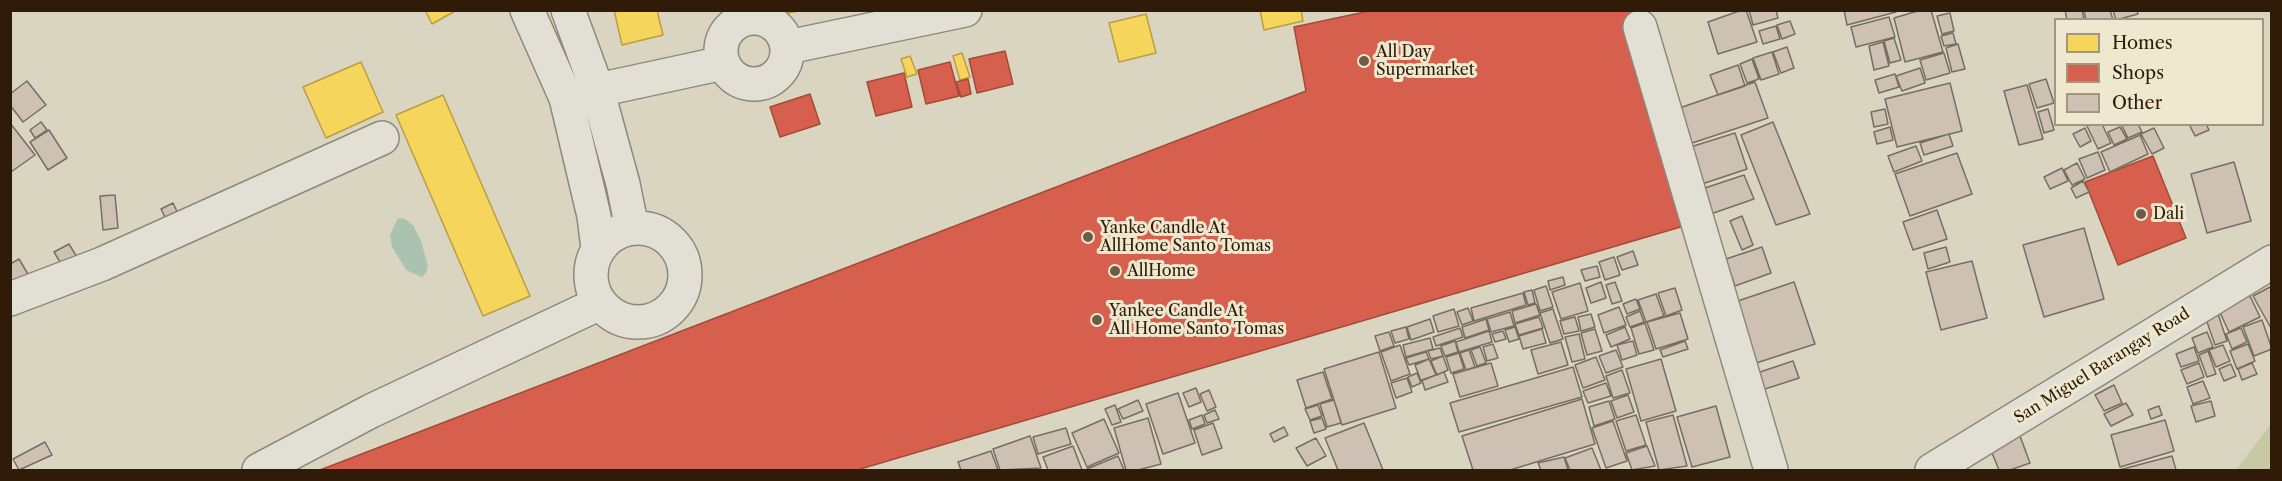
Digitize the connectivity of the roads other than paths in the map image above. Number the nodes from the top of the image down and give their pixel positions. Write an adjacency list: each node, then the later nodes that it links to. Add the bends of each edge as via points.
1 (527, 10): 9 (street)
2 (568, 10): 8 (street)
3 (965, 10): 6 (street)
4 (746, 14): 6 (street, via 765,18 781,29); 7 (street, via 730,27 721,44)
5 (1640, 27): 17 (street)
6 (788, 47): 7 (street, via 786,63 777,76 762,84 746,83 732,76)
7 (723, 63): 8 (street)
8 (597, 89): 9 (street); 11 (street)
9 (566, 98): 12 (street)
10 (381, 138): 14 (street, via 102,264)
11 (632, 228): 12 (street, via 613,235); 15 (street, via 656,231 676,246 686,268 682,293 667,313 644,322 620,318)
12 (598, 249): 15 (street, via 591,276)
13 (2271, 262): 18 (street, San Miguel Barangay Road)
14 (10, 299)
15 (600, 303): 16 (street, via 371,411)
16 (259, 471)
17 (1771, 471)
18 (1932, 471)

